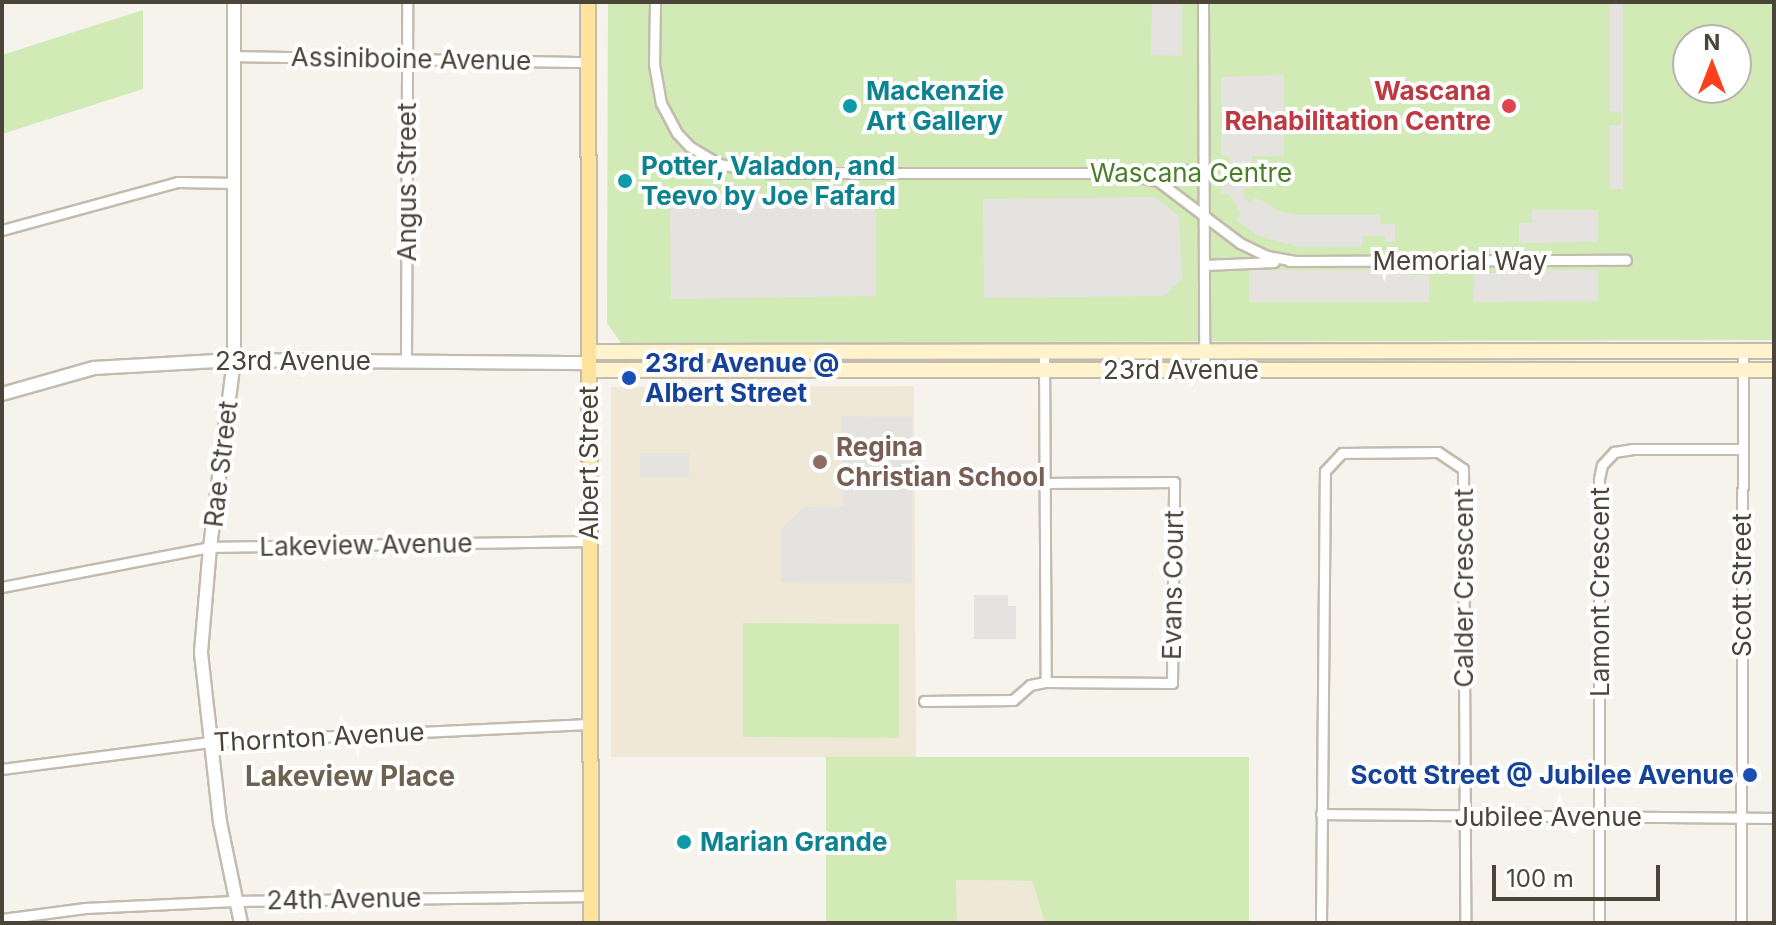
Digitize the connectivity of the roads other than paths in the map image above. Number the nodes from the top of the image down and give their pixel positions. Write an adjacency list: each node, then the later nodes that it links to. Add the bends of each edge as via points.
1 (234, 2): 6 (street, Rae Street)
2 (407, 2): 7 (street, Angus Street)
3 (588, 2): 8 (main road, Albert Street)
4 (655, 2): 10 (street, Memorial Way, via 654,64 661,103 689,146 719,164 770,173)
5 (1203, 2): 9 (street)
6 (234, 56): 7 (street, Assiniboine Avenue); 11 (street, Rae Street)
7 (408, 61): 8 (street, Assiniboine Avenue); 22 (street, Angus Street)
8 (587, 62): 23 (main road, Albert Street)
9 (1204, 170): 10 (street); 12 (street)
10 (1123, 173): 12 (street, Memorial Way, via 1158,181)
11 (234, 183): 13 (street, via 178,182); 21 (street, Rae Street)
12 (1204, 213): 15 (street, Memorial Way, via 1240,243); 16 (street)
13 (2, 230)
14 (1626, 260): 15 (street, Memorial Way)
15 (1294, 261): 16 (street, Memorial Way)
16 (1205, 265): 20 (street)
17 (1743, 351): 18 (main road, 23rd Avenue); 20 (main road, 23rd Avenue); 24 (street, Scott Street)
18 (1774, 351)
19 (1044, 352): 20 (main road, 23rd Avenue); 23 (main road, 23rd Avenue); 25 (street)
20 (1204, 352): 26 (street)
21 (234, 360): 22 (street, 23rd Avenue); 28 (street, 23rd Avenue, via 94,368); 32 (street, Rae Street)
22 (406, 361): 23 (street, 23rd Avenue)
23 (589, 362): 25 (main road, 23rd Avenue); 31 (main road, Albert Street)
24 (1743, 369): 26 (main road, 23rd Avenue); 27 (main road, 23rd Avenue); 29 (street, Scott Street)
25 (1044, 370): 26 (main road, 23rd Avenue); 30 (street)
26 (1204, 370)
27 (1774, 370)
28 (2, 394)
29 (1742, 449): 41 (street, Lamont Crescent, via 1632,449 1614,452 1602,465); 42 (street, Scott Street)
30 (1045, 483): 34 (street); 34 (street, Evans Court, via 1174,482 1172,683)
31 (589, 541): 32 (street, Lakeview Avenue); 36 (main road, Albert Street)
32 (210, 547): 33 (street, Lakeview Avenue); 37 (street, Rae Street, via 201,653)
33 (2, 587)
34 (1046, 682): 35 (street, via 1030,685 1013,700)
35 (924, 701)
36 (590, 724): 37 (street, Thornton Avenue); 44 (main road, Albert Street)
37 (209, 742): 38 (street, Thornton Avenue); 45 (street, Rae Street)
38 (2, 769)
39 (1321, 814): 40 (street, Jubilee Avenue); 40 (street, Calder Crescent, via 1325,471 1342,453 1438,452 1463,469); 49 (street)
40 (1465, 817): 41 (street, Jubilee Avenue); 50 (street)
41 (1600, 817): 42 (street, Jubilee Avenue); 51 (street)
42 (1742, 818): 43 (street, Jubilee Avenue); 52 (street, Scott Street)
43 (1774, 818)
44 (591, 896): 45 (street, 24th Avenue); 48 (main road, Albert Street)
45 (234, 901): 46 (street, 24th Avenue, via 85,908); 47 (street, Rae Street)
46 (2, 919)
47 (241, 923)
48 (591, 923)
49 (1321, 923)
50 (1465, 923)
51 (1599, 923)
52 (1741, 923)

